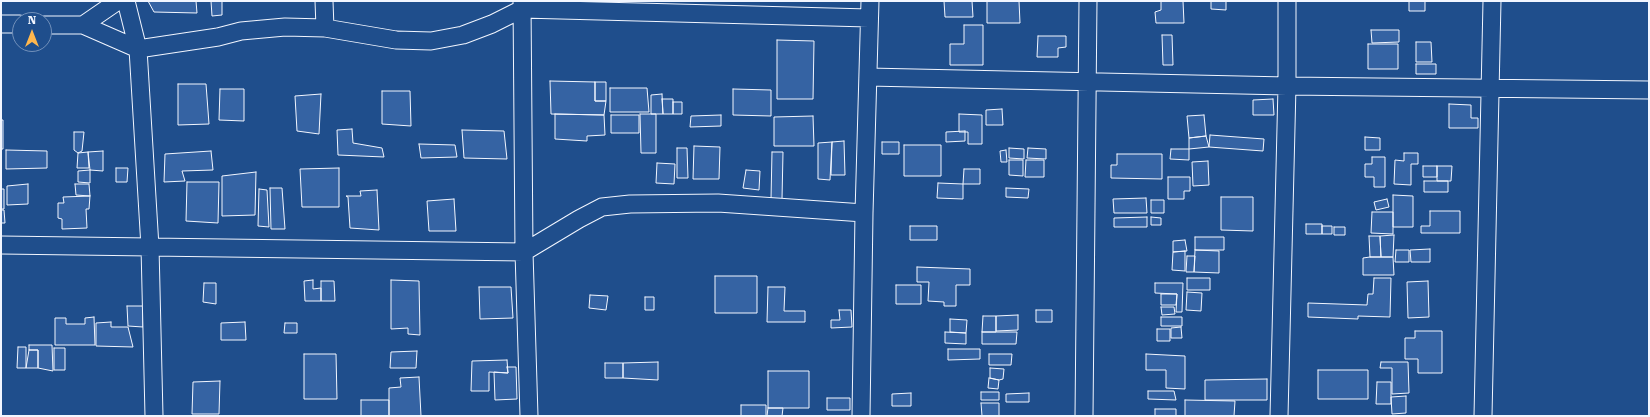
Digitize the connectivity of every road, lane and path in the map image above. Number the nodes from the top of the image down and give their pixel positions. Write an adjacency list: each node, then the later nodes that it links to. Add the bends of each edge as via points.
1 (118, 1): 12 (street)
2 (126, 1): 14 (street)
3 (324, 1): 13 (street)
4 (1088, 1): 16 (street)
5 (1287, 1): 17 (street)
6 (1492, 1): 18 (street)
7 (522, 5): 8 (street); 13 (street, via 492,24 463,35 431,41 396,40); 23 (street)
8 (870, 9): 15 (street)
9 (1, 24): 10 (street)
10 (12, 24)
11 (52, 25): 12 (street)
12 (83, 25): 14 (street)
13 (325, 28): 14 (street, via 285,27 241,31)
14 (138, 49): 22 (street)
15 (868, 77): 16 (street); 20 (street)
16 (1086, 81): 17 (street); 27 (street)
17 (1287, 86): 18 (street); 28 (street)
18 (1489, 87): 19 (street); 29 (street)
19 (1649, 90)
20 (864, 213): 23 (street, via 718,204 602,207); 26 (street)
21 (1, 245): 22 (street)
22 (150, 247): 23 (street); 24 (street)
23 (524, 252): 25 (street)
24 (154, 416)
25 (529, 416)
26 (861, 416)
27 (1084, 416)
28 (1279, 416)
29 (1484, 416)

